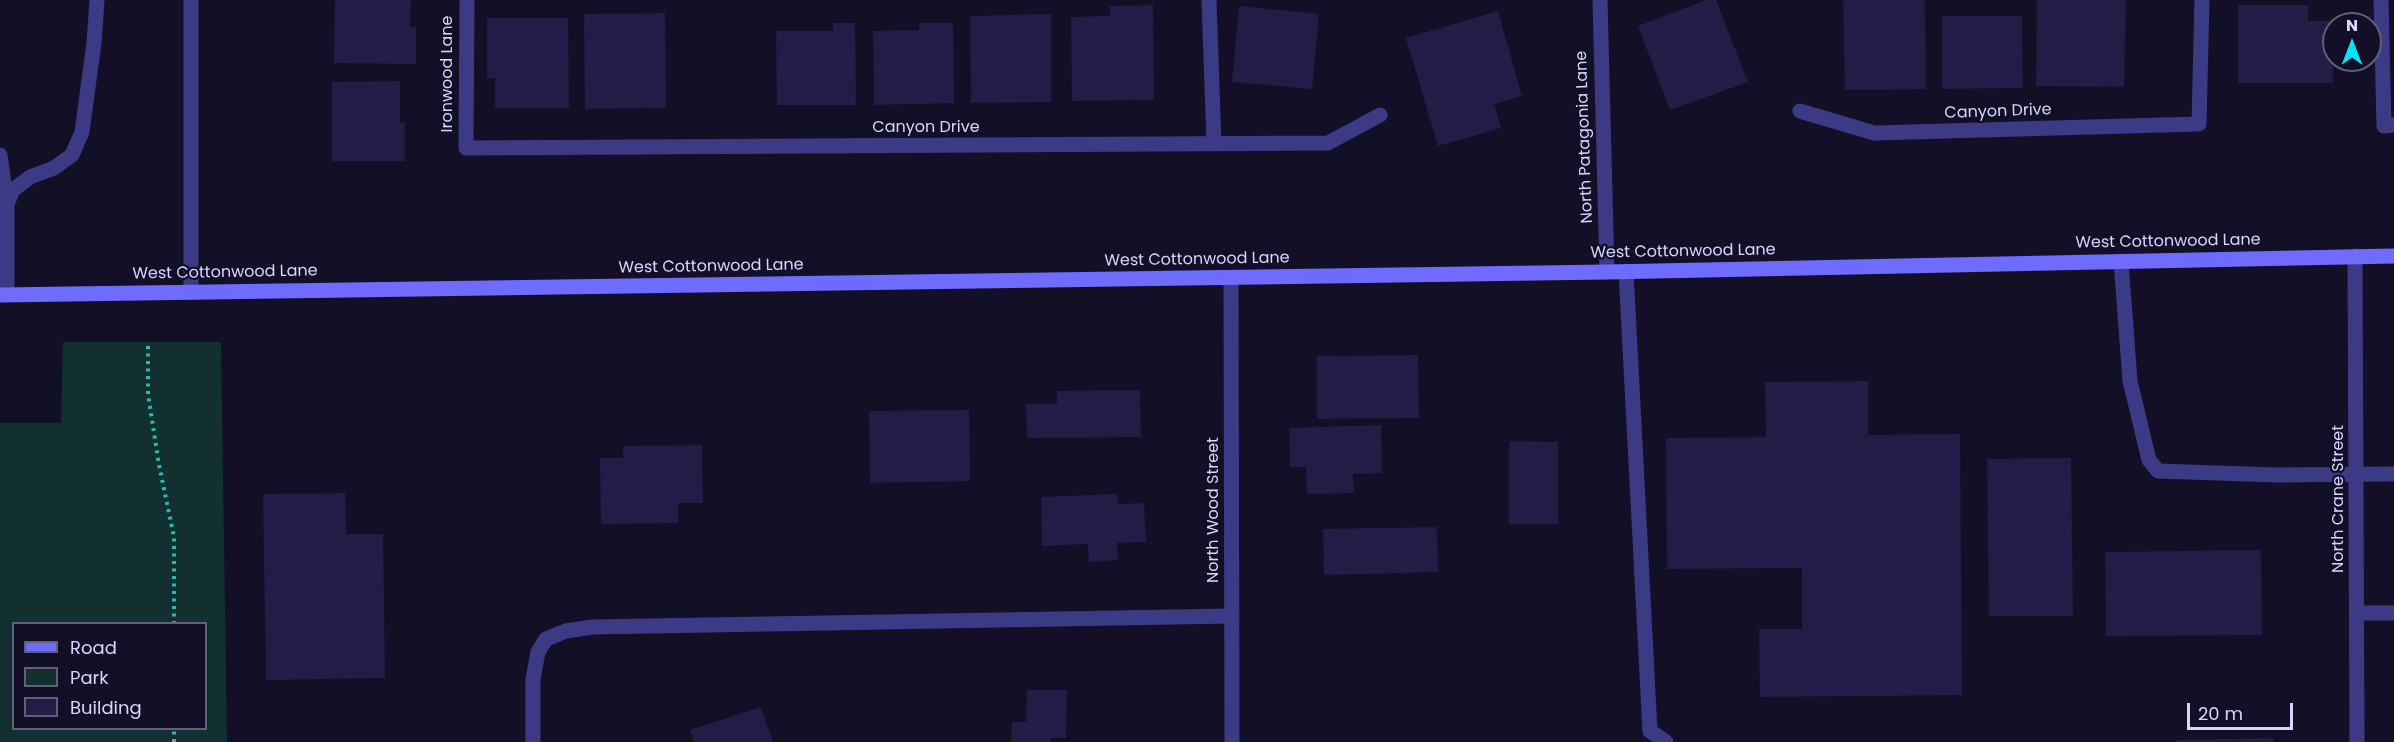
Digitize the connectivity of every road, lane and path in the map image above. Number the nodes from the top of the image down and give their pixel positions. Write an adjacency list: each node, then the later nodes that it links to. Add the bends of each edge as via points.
1 (97, 0): 14 (street, via 82,132 72,155 54,168 30,177 13,190)
2 (191, 0): 21 (street)
3 (467, 0): 12 (street, Ironwood Lane)
4 (1209, 0): 11 (street)
5 (1600, 0): 18 (street, North Patagonia Lane)
6 (2202, 0): 8 (street, Canyon Drive, via 2199,124 1874,134)
7 (2381, 0): 10 (street, via 2384,126)
8 (1800, 111)
9 (1380, 115): 11 (street, Canyon Drive, via 1328,143)
10 (2394, 125)
11 (1214, 144): 12 (street, Canyon Drive)
12 (466, 148)
13 (0, 155): 14 (street)
14 (7, 204): 22 (street)
15 (2355, 256): 16 (main road, West Cottonwood Lane); 17 (main road, West Cottonwood Lane); 24 (street, North Crane Street)
16 (2394, 256)
17 (2121, 261): 19 (main road, West Cottonwood Lane); 24 (street, via 2130,381 2150,460 2158,471 2277,476)
18 (1607, 272): 19 (main road, West Cottonwood Lane); 20 (main road, West Cottonwood Lane)
19 (1626, 272): 32 (street, via 1650,731)
20 (1231, 278): 21 (main road, West Cottonwood Lane); 28 (street, North Wood Street)
21 (191, 291): 22 (main road, West Cottonwood Lane)
22 (4, 295)
23 (148, 346): 29 (path, via 148,393 174,537)
24 (2357, 474): 25 (street); 27 (street, North Crane Street)
25 (2394, 474)
26 (2394, 613): 27 (street)
27 (2357, 614): 33 (street, North Crane Street)
28 (1232, 616): 30 (street, via 592,627 566,631 546,639 538,652 533,679); 31 (street, North Wood Street)
29 (174, 622)
30 (533, 742)
31 (1232, 742)
32 (1666, 742)
33 (2357, 742)

